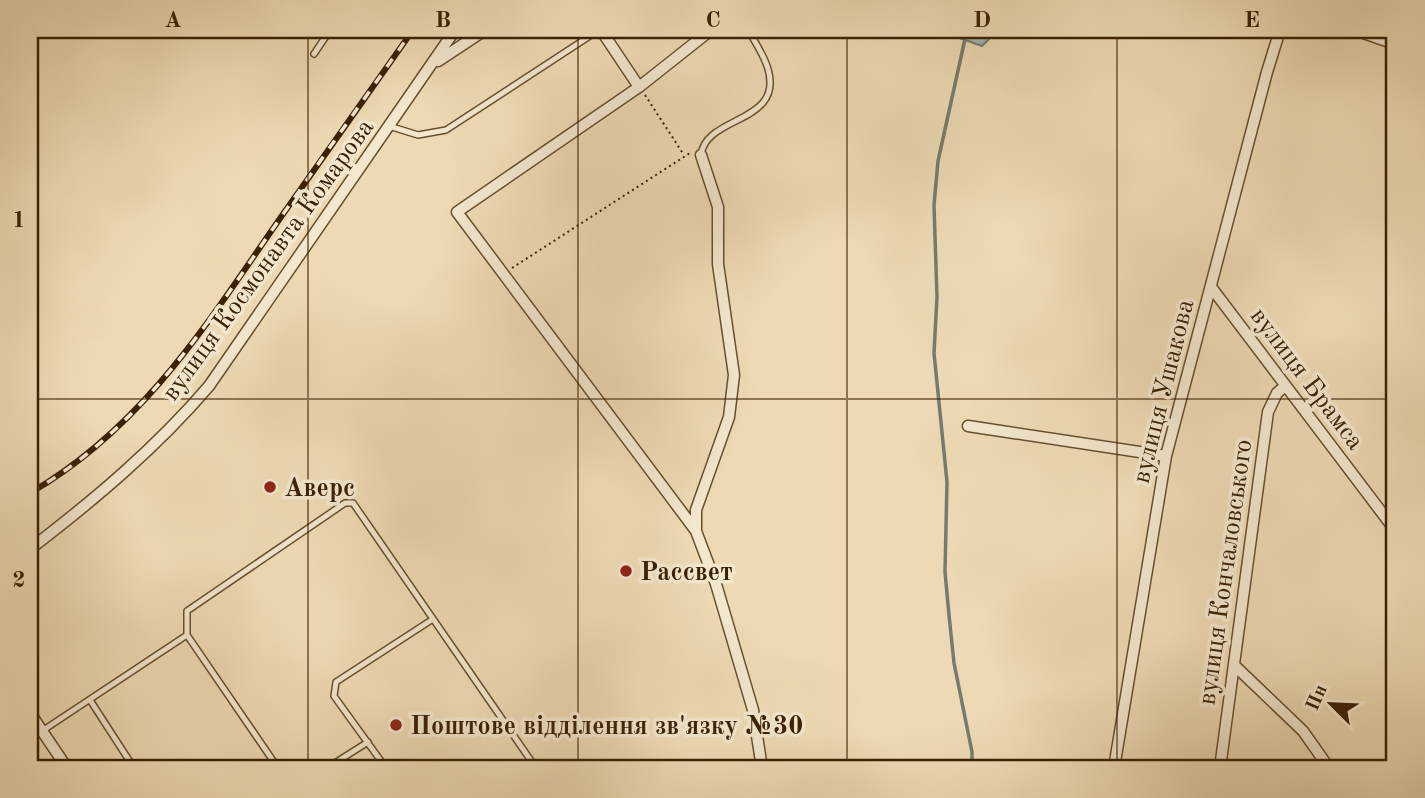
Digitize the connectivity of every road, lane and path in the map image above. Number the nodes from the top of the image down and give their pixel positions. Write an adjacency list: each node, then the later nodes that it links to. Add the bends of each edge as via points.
1 (330, 30): 10 (lane)
2 (456, 30): 11 (street, вулиця Космонавта Комарова)
3 (474, 30): 11 (street, via 485,30)
4 (600, 30): 12 (street); 13 (lane, via 446,131 418,135)
5 (711, 30): 12 (street)
6 (748, 30): 14 (lane, via 768,69 768,93 756,109)
7 (1280, 30): 17 (street, вулиця Ушакова)
8 (1355, 30): 9 (street)
9 (1395, 44)
10 (314, 54)
11 (431, 66): 13 (street, вулиця Космонавта Комарова)
12 (639, 87): 15 (path); 22 (street, via 457,212)
13 (389, 127): 23 (street, вулиця Космонавта Комарова, via 194,404 158,442)
14 (702, 150): 15 (path); 22 (street, via 718,207 718,264 734,374 729,417 696,510)
15 (685, 156): 16 (path)
16 (503, 274)
17 (1211, 287): 18 (street, вулиця Брамса); 20 (street, вулиця Ушакова)
18 (1284, 387): 21 (street, вулиця Брамса); 26 (street, вулиця Кончаловського, via 1268,412)
19 (968, 426): 20 (street)
20 (1166, 456): 39 (street, вулиця Ушакова)
21 (1395, 530)
22 (696, 531): 38 (street, via 752,710)
23 (30, 549)
24 (433, 619): 25 (lane, via 353,503 345,503 187,611); 30 (lane, via 336,682 334,696); 37 (lane)
25 (187, 635): 27 (lane); 34 (lane)
26 (1234, 666): 40 (street, вулиця Кончаловського); 41 (street, via 1303,731)
27 (90, 700): 29 (lane); 33 (lane)
28 (30, 713): 29 (street)
29 (42, 731): 31 (street)
30 (368, 743): 35 (lane); 36 (lane)
31 (64, 764): 32 (lane)
32 (48, 768)
33 (134, 768)
34 (278, 768)
35 (327, 768)
36 (386, 768)
37 (536, 768)
38 (762, 768)
39 (1115, 768)
40 (1220, 768)
41 (1329, 768)

